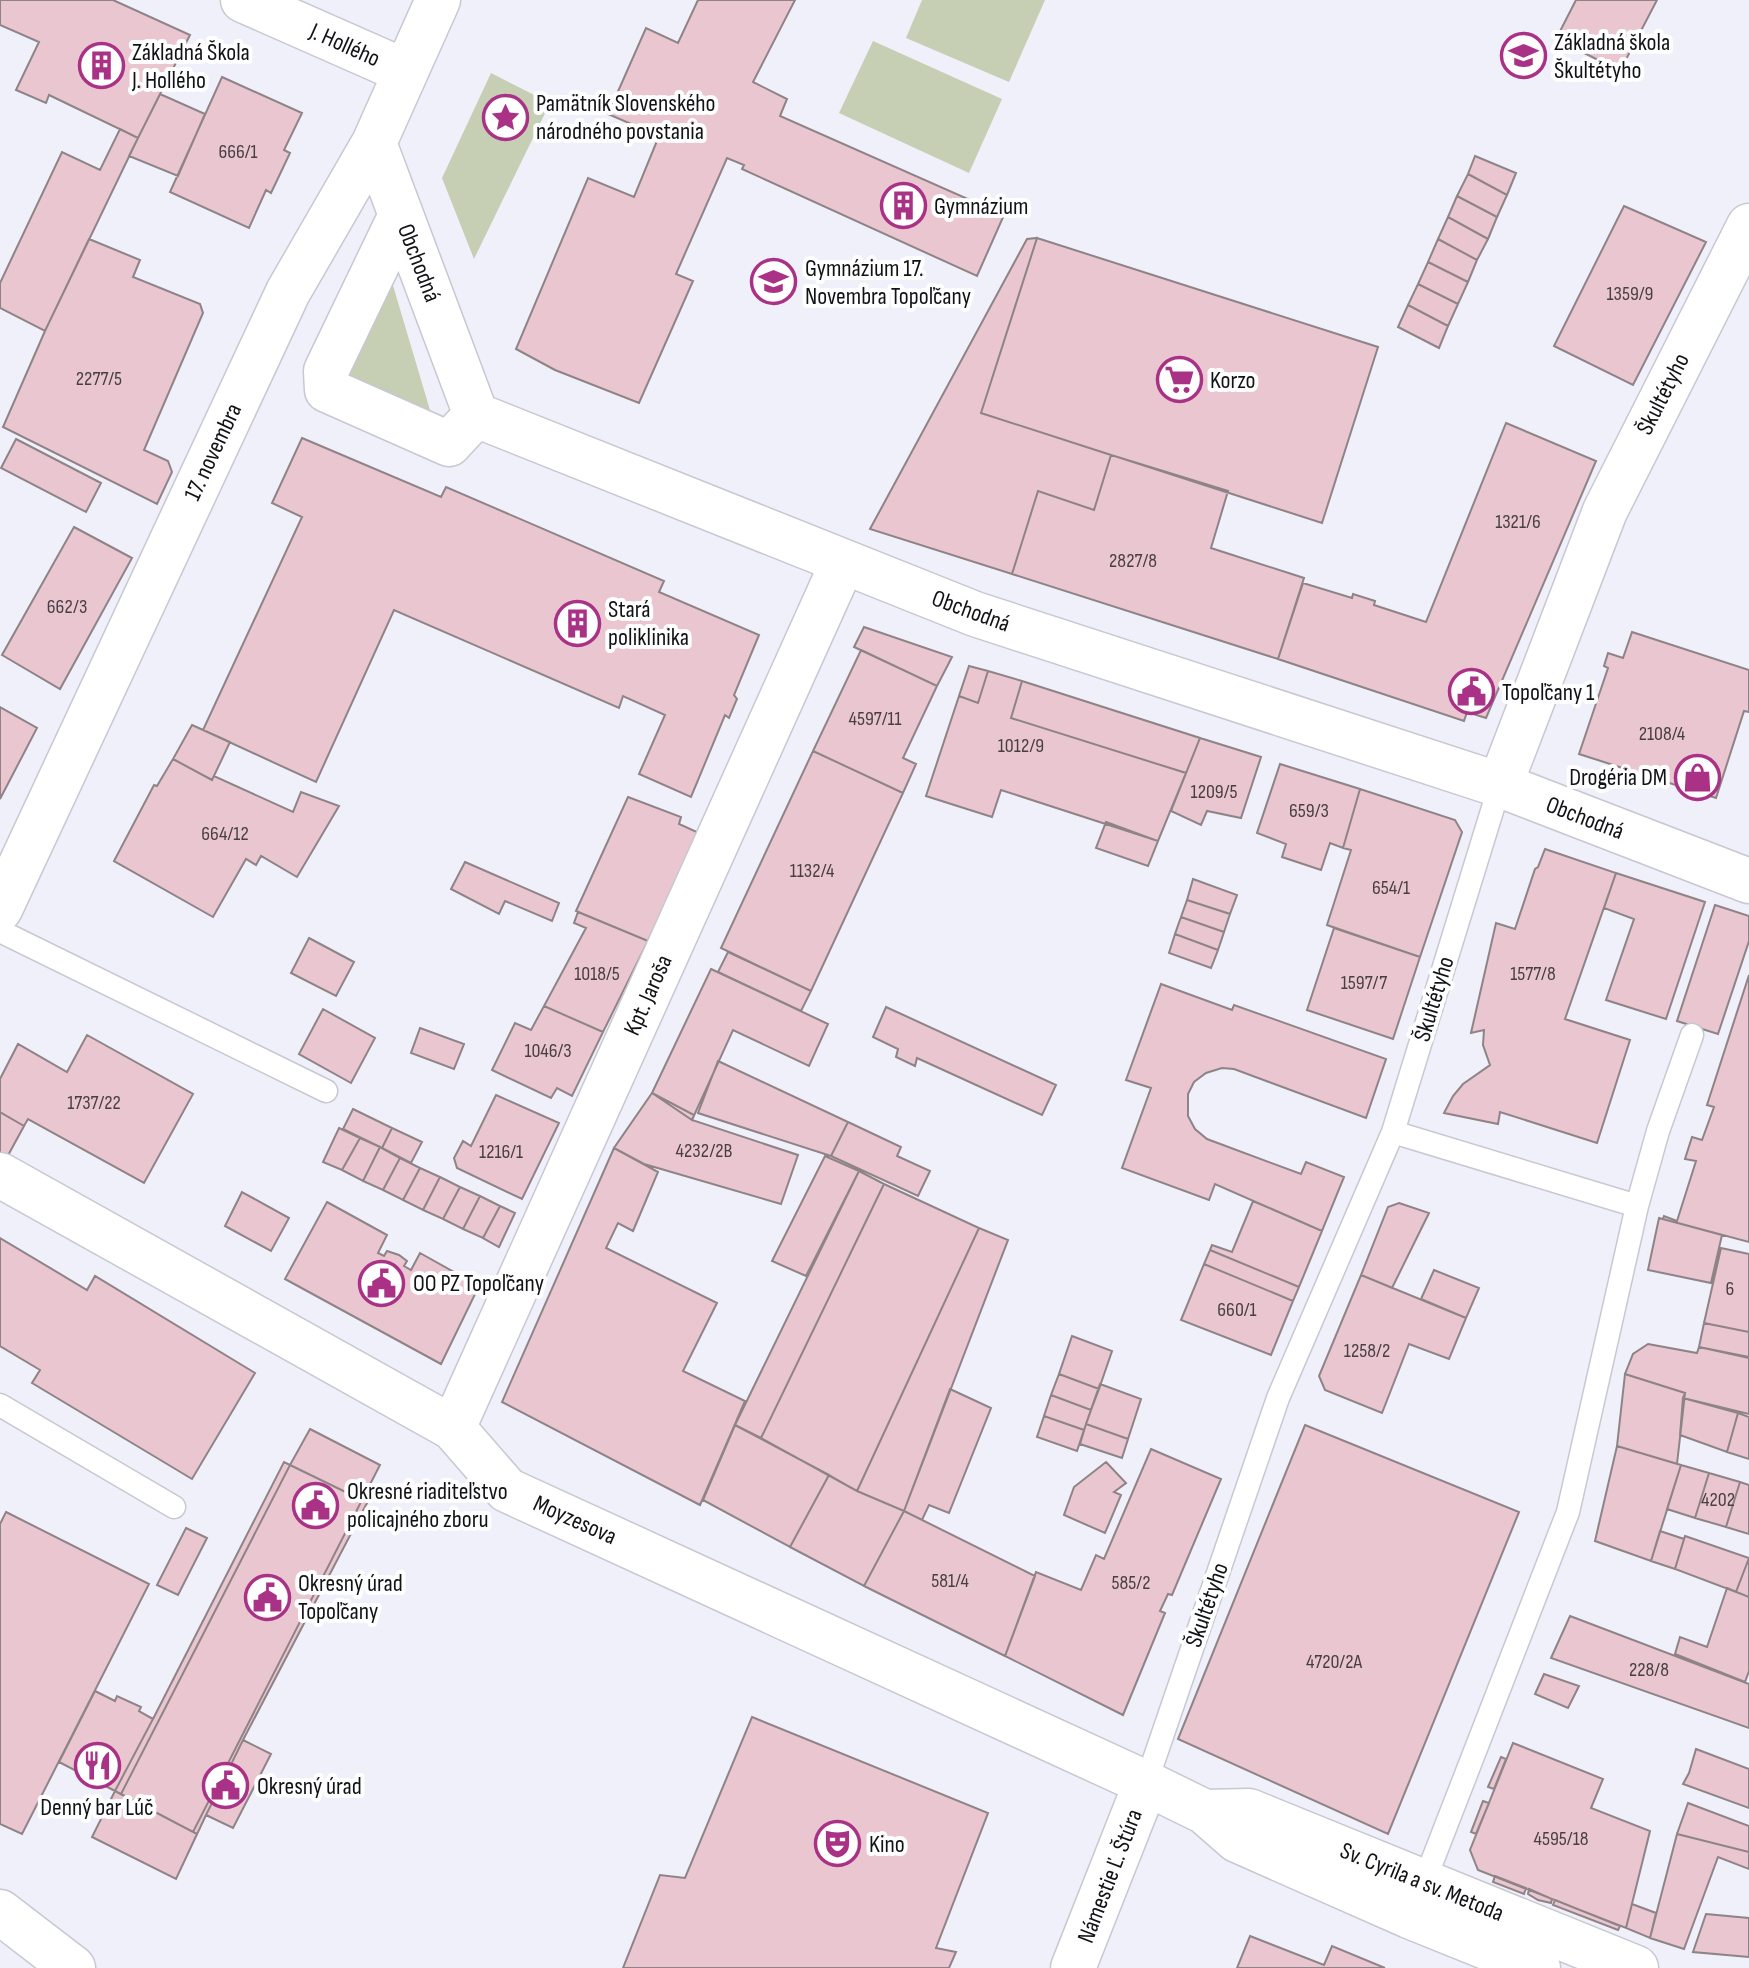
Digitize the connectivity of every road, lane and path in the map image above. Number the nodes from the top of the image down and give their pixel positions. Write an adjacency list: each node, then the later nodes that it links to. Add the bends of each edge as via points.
1 (243, 0): 3 (street, J. Hollého)
2 (438, 0): 3 (street, 17. novembra)
3 (404, 71): 4 (street, 17. novembra)
4 (374, 143): 5 (street, Obchodná); 11 (street, 17. novembra, via 288,292)
5 (401, 215): 7 (street, Obchodná); 7 (street, via 326,371 327,390 449,444)
6 (1749, 226): 9 (street, Škultétyho, via 1605,511)
7 (476, 415): 8 (street, Obchodná)
8 (843, 562): 9 (street, Obchodná, via 975,614); 19 (street, Kpt. Jaroša)
9 (1500, 785): 10 (street, Obchodná); 15 (lane, Škultétyho)
10 (1749, 881)
11 (0, 909)
12 (0, 931): 14 (lane)
13 (1692, 1035): 17 (lane)
14 (326, 1091)
15 (1393, 1132): 17 (lane); 21 (lane, Škultétyho, via 1278,1398)
16 (0, 1175): 19 (street, Moyzesova)
17 (1637, 1206): 22 (lane, via 1568,1512)
18 (0, 1405): 20 (lane)
19 (453, 1428): 21 (street, Moyzesova, via 507,1490)
20 (174, 1507)
21 (1146, 1783): 22 (street, Sv. Cyrila a sv. Metoda, via 1205,1812 1237,1840); 25 (street, Námestie Ľ. Štúra)
22 (1416, 1900): 26 (street, Sv. Cyrila a sv. Metoda); 27 (street, Sv. Cyrila a sv. Metoda)
23 (0, 1912): 24 (street)
24 (73, 1968)
25 (1073, 1968)
26 (1538, 1968)
27 (1636, 1968)

